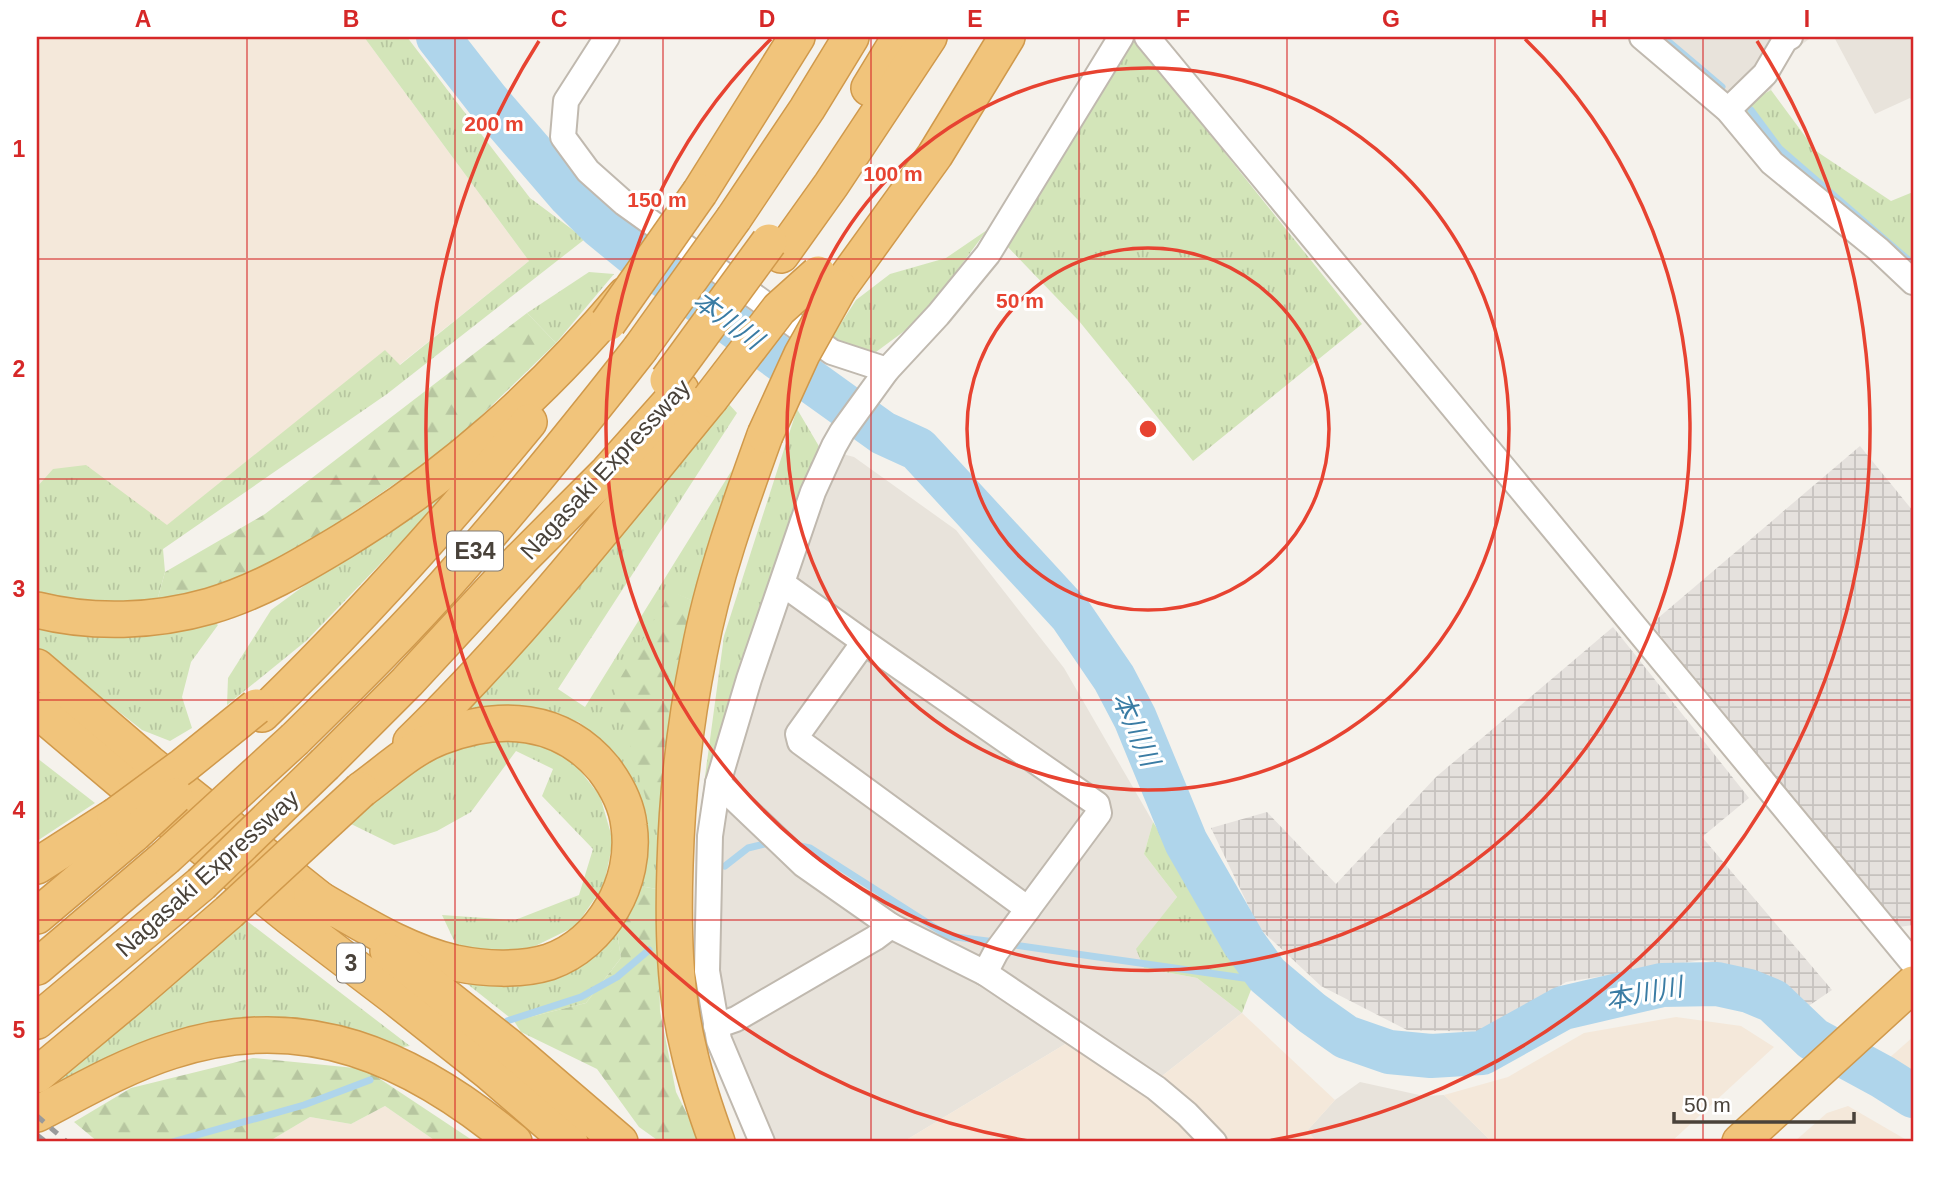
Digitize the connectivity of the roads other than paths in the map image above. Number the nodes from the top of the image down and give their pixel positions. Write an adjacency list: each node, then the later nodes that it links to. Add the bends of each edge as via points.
1 (607, 37): 16 (street, via 566,101 563,137 588,171 624,203 832,352)
2 (797, 37): 15 (highway, bridge, via 700,192)
3 (851, 37): 34 (highway, Nagasaki Expressway / E34, bridge, via 734,218 640,349 460,568 295,739)
4 (900, 37): 12 (highway)
5 (929, 37): 12 (highway, via 838,174)
6 (1007, 37): 13 (highway, via 917,180)
7 (1121, 37): 16 (street, via 988,254)
8 (1147, 37): 32 (street)
9 (1642, 37): 11 (street)
10 (1790, 37): 11 (street, via 1765,74)
11 (1728, 110): 14 (street, via 1772,163)
12 (775, 248): 17 (highway, bridge)
13 (829, 281): 17 (highway, bridge, via 779,309); 43 (highway, bridge, via 765,435 730,536 699,652 689,712 676,836 675,948 688,1048)
14 (1913, 282)
15 (606, 322): 19 (highway, via 540,389 459,460 361,530 282,577 209,606 170,615 96,619); 26 (highway, bridge, via 470,494 358,618 259,711)
16 (881, 378): 18 (street, via 842,432 813,492)
17 (686, 390): 25 (highway, via 537,608 443,711); 36 (highway, Nagasaki Expressway / E34, bridge, via 325,764 201,884)
18 (783, 584): 20 (street); 24 (street)
19 (37, 611)
20 (864, 642): 29 (street, via 798,734 800,742); 29 (street, via 1097,804 1099,813)
21 (37, 667): 28 (highway, 3)
22 (37, 710): 26 (highway, 3)
23 (37, 730): 26 (highway)
24 (718, 783): 31 (street, via 804,866); 37 (street, via 710,836 707,971)
25 (361, 790): 28 (highway, via 411,753 466,729 521,723 551,730 595,758 622,800 629,826 625,881 596,930 575,948 550,961 521,968 467,965 427,955); 38 (highway, bridge, via 229,912)
26 (126, 812): 27 (highway); 30 (highway); 41 (highway, 3, via 292,919 489,1072)
27 (37, 866)
28 (312, 895): 42 (highway, 3, via 508,1046)
29 (1028, 909): 33 (street)
30 (37, 916)
31 (891, 926): 33 (street); 37 (street, via 736,1020)
32 (1913, 962)
33 (990, 963): 45 (street, via 1156,1088)
34 (37, 967)
35 (1913, 984): 46 (highway)
36 (37, 1021)
37 (716, 1026): 44 (street)
38 (37, 1075)
39 (47, 1109): 40 (highway, via 121,1070 172,1051 235,1037 299,1036 334,1042 396,1064 461,1101)
40 (514, 1142)
41 (570, 1142)
42 (620, 1142)
43 (717, 1142)
44 (762, 1142)
45 (1214, 1142)
46 (1740, 1142)

